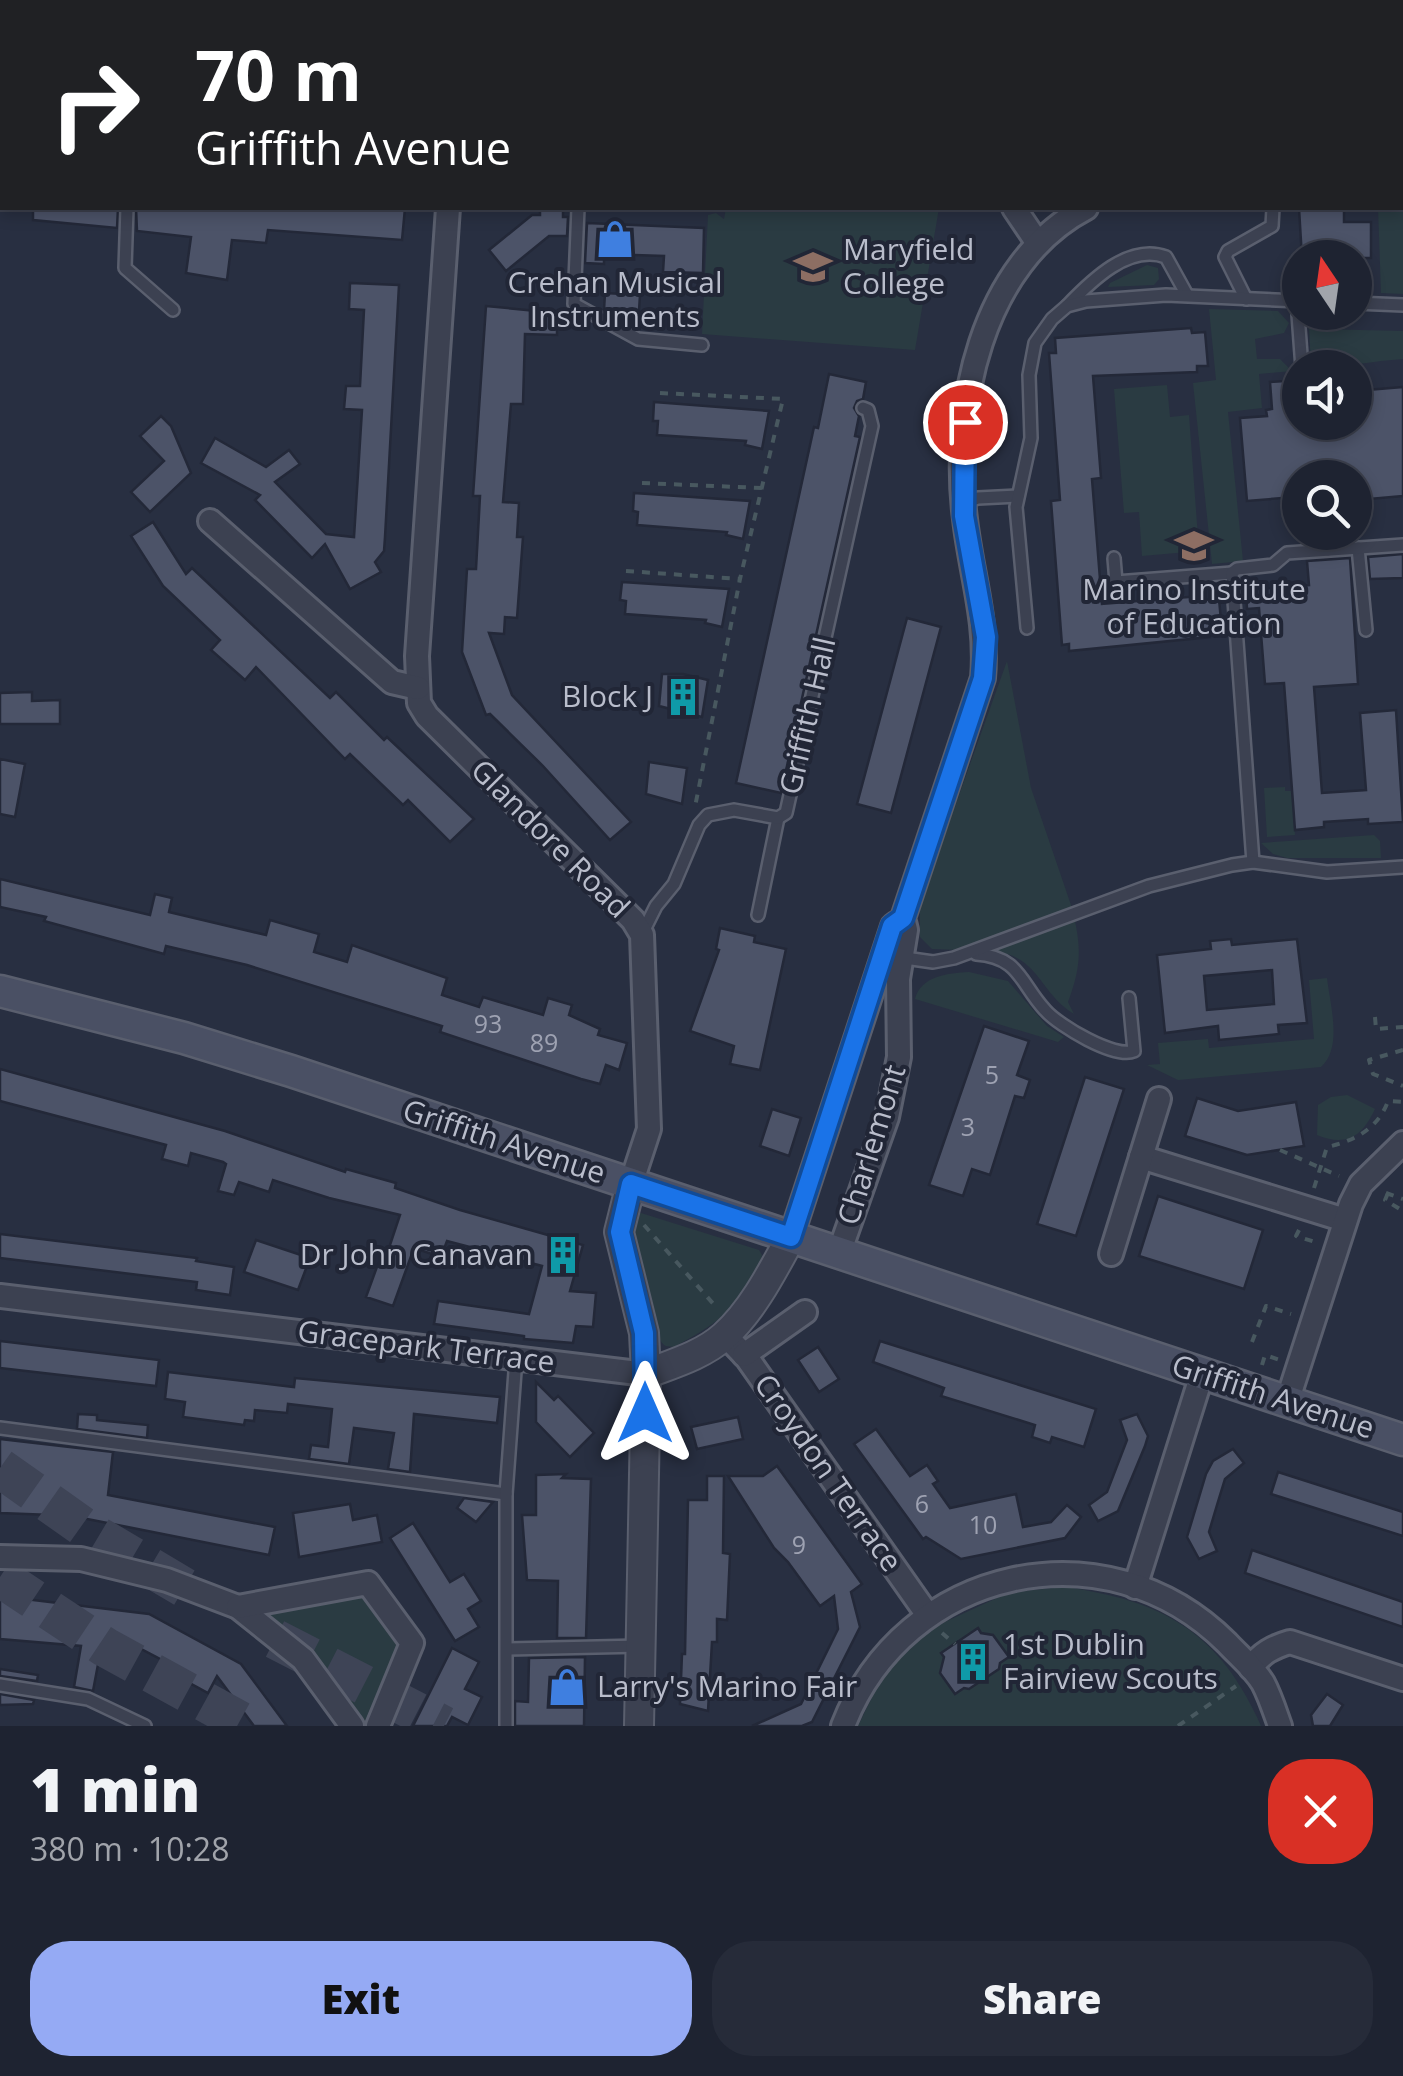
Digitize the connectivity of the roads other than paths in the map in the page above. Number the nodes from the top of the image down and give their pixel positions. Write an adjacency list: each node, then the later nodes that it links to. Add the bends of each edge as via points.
1 (127, 210): 14 (lane, via 125,268)
2 (448, 210): 28 (street, Glandore Road)
3 (578, 210): 15 (lane, via 574,304 638,339)
4 (1015, 210): 7 (street)
5 (1083, 210): 7 (street, Charlemont)
6 (1273, 210): 9 (lane, via 1272,226 1225,257)
7 (1037, 242): 18 (street, Charlemont, via 1012,273 976,358 965,422)
8 (1187, 295): 9 (lane); 13 (lane); 13 (lane, via 1166,257 1142,252 1104,272)
9 (1246, 299): 10 (lane)
10 (1282, 300)
11 (1372, 304): 12 (lane)
12 (1403, 305)
13 (1067, 306): 17 (lane, via 1035,343 1028,375 1031,438)
14 (173, 310)
15 (702, 345)
16 (863, 408): 29 (lane, Griffith Hall, via 872,426 790,803)
17 (1018, 496): 18 (lane); 26 (lane)
18 (964, 503): 34 (street, Charlemont, via 986,637 983,678 903,918 906,930)
19 (210, 521): 28 (street, via 392,682)
20 (1403, 545): 21 (lane)
21 (1372, 547)
22 (1328, 550): 25 (lane, via 1287,553 1273,565)
23 (1358, 550): 27 (lane)
24 (1114, 558): 25 (lane, via 1116,582)
25 (1232, 574): 30 (lane)
26 (1026, 628)
27 (1366, 630)
28 (418, 688): 33 (street, Glandore Road, via 427,716)
29 (778, 818): 32 (lane); 33 (lane, Griffith Hall, via 734,810 708,815)
30 (1253, 862): 31 (lane, via 1328,872); 35 (lane, via 1149,886)
31 (1403, 867)
32 (758, 915)
33 (642, 935): 41 (street, Glandore Road, via 649,1129)
34 (892, 954): 35 (lane, via 932,962); 43 (street, Charlemont); 44 (street, Charlemont, via 900,1057)
35 (969, 954): 37 (lane, via 1012,965 1045,1010 1122,1054 1134,1051)
36 (0, 991): 41 (main road, Griffith Avenue, via 184,1038)
37 (1129, 998)
38 (1159, 1099): 40 (street)
39 (1403, 1143): 42 (street, via 1361,1184)
40 (1141, 1157): 42 (street); 45 (street)
41 (633, 1199): 43 (main road, Griffith Avenue); 50 (street, via 620,1232 644,1333)
42 (1345, 1220): 52 (street)
43 (791, 1237): 44 (main road, Griffith Avenue); 48 (street, Gracepark Terrace)
44 (838, 1253): 51 (main road, Griffith Avenue)
45 (1111, 1254)
46 (0, 1296): 49 (street, Gracepark Terrace)
47 (805, 1312): 48 (street)
48 (734, 1338): 50 (street, Gracepark Terrace); 59 (street, Croydon Terrace)
49 (516, 1358): 50 (street, Gracepark Terrace); 55 (lane)
50 (646, 1374): 60 (street)
51 (1202, 1374): 52 (main road, Griffith Avenue); 57 (street)
52 (1287, 1402): 54 (main road, Griffith Avenue)
53 (0, 1428): 55 (lane)
54 (1403, 1440)
55 (506, 1494): 61 (lane)
56 (0, 1557): 58 (street, via 80,1559)
57 (1135, 1587): 59 (street, via 1054,1573 999,1581); 62 (street, via 1183,1606)
58 (238, 1607): 66 (street, via 303,1659); 67 (street, via 368,1582 412,1644)
59 (926, 1614): 70 (street, via 878,1662)
60 (641, 1646): 61 (lane); 69 (street)
61 (507, 1648): 68 (lane)
62 (1252, 1668): 63 (street, via 1275,1646 1290,1642); 71 (street)
63 (1403, 1679)
64 (0, 1685): 65 (lane, via 88,1698)
65 (146, 1726)
66 (352, 1726)
67 (378, 1726)
68 (506, 1726)
69 (639, 1726)
70 (844, 1726)
71 (1280, 1726)

